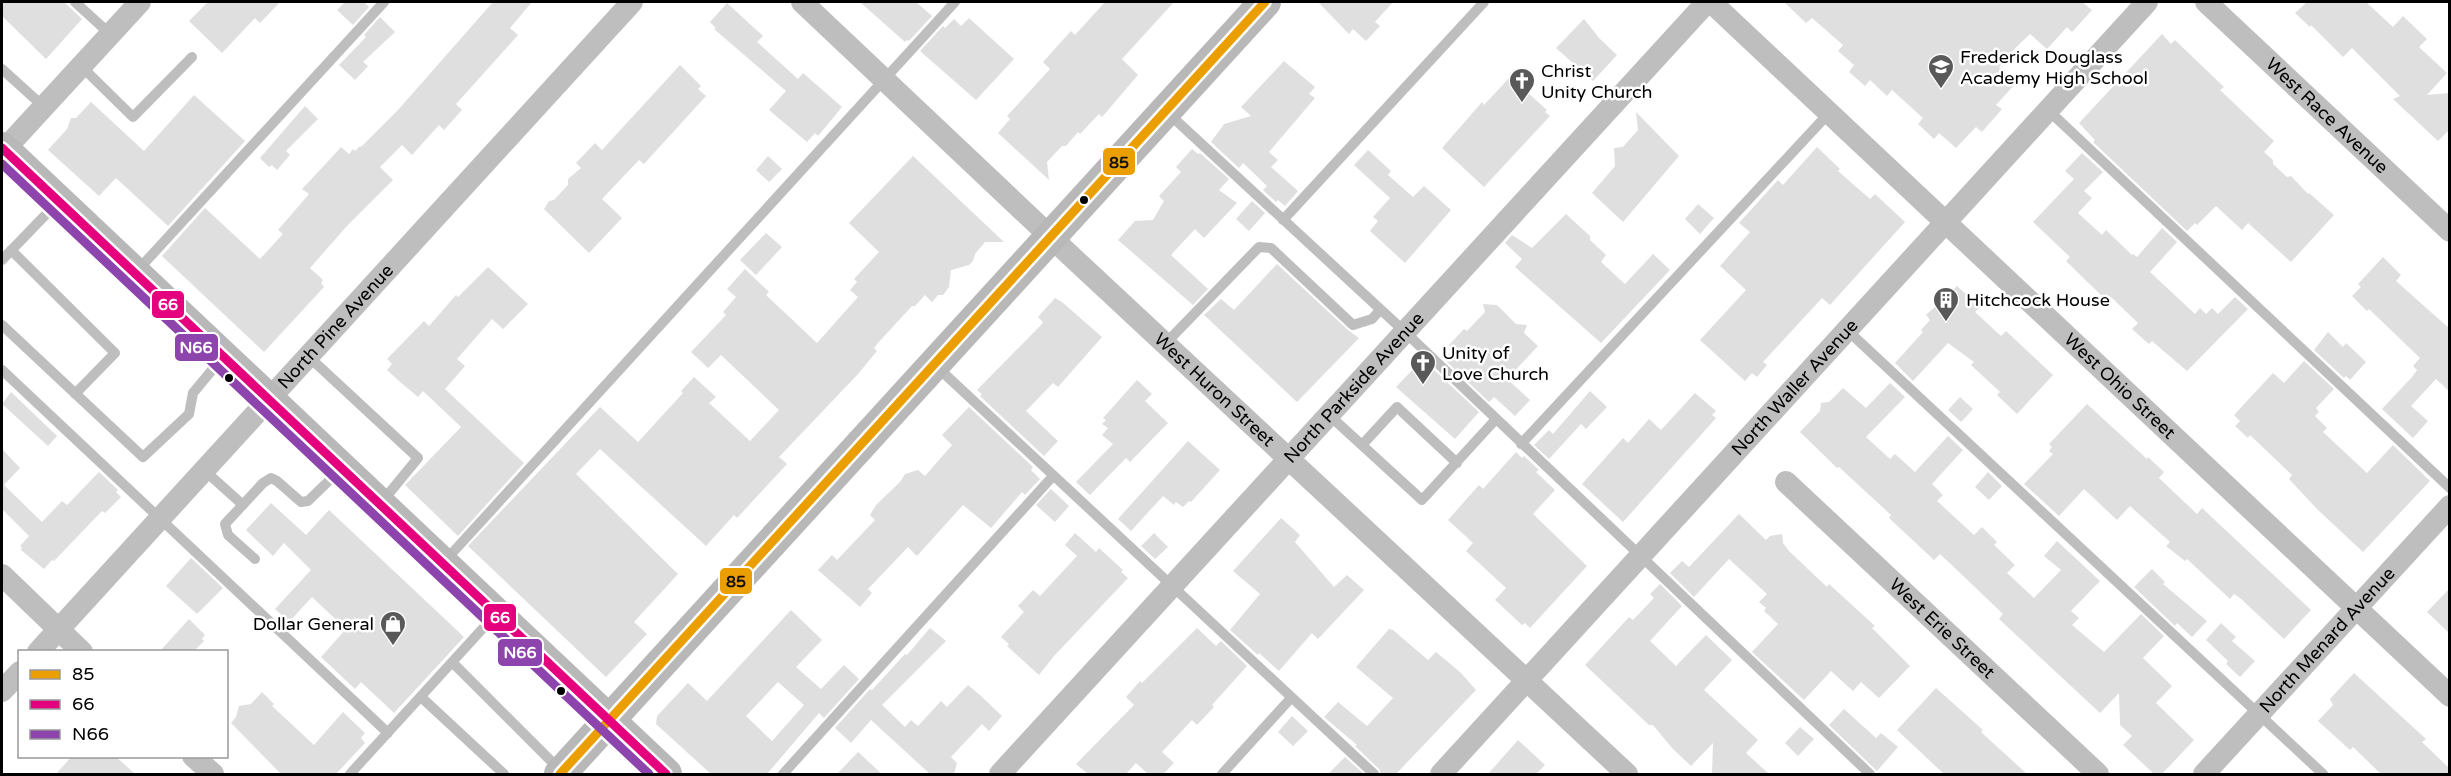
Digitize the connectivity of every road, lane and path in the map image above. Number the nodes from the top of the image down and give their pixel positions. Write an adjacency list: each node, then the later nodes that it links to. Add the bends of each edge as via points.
1 (75, 2): 12 (lane)
2 (140, 2): 12 (street)
3 (384, 2): 29 (lane)
4 (632, 2): 35 (street, North Pine Avenue)
5 (802, 2): 16 (street, West Huron Street)
6 (955, 2): 16 (lane)
7 (1265, 2): 19 (street)
8 (1484, 2): 23 (lane)
9 (1709, 2): 20 (street, West Ohio Street); 33 (street, North Parkside Avenue)
10 (2147, 2): 18 (street, North Waller Avenue)
11 (2206, 2): 25 (street, West Race Avenue)
12 (110, 34): 14 (street)
13 (192, 57): 14 (lane, via 133,117)
14 (81, 66): 17 (street)
15 (2, 69): 17 (lane)
16 (884, 79): 26 (street, West Huron Street); 58 (lane)
17 (44, 107): 21 (street)
18 (2048, 110): 24 (street, North Waller Avenue); 51 (lane)
19 (1166, 111): 23 (lane); 26 (street)
20 (1829, 113): 24 (street, West Ohio Street); 43 (lane)
21 (3, 149): 22 (street)
22 (58, 201): 27 (lane); 29 (street)
23 (1283, 220): 30 (lane)
24 (1946, 222): 32 (street, North Waller Avenue); 61 (street, West Ohio Street)
25 (2450, 231)
26 (1050, 237): 34 (street, West Huron Street); 37 (street)
27 (10, 250): 28 (lane); 39 (lane, via 115,353)
28 (2, 260)
29 (135, 274): 36 (street)
30 (1380, 310): 33 (lane); 34 (lane, via 1372,319 1353,326 1271,248 1258,246)
31 (2, 325): 39 (lane)
32 (1847, 330): 56 (street, North Waller Avenue); 73 (lane)
33 (1405, 332): 41 (street, North Parkside Avenue); 42 (lane)
34 (1165, 345): 45 (street, West Huron Street)
35 (308, 356): 40 (street, North Pine Avenue); 53 (lane, via 418,458)
36 (222, 357): 39 (lane, via 193,393 189,414 143,457); 40 (street)
37 (934, 364): 49 (lane); 74 (street)
38 (2, 370): 55 (lane)
39 (75, 394)
40 (268, 400): 47 (street); 48 (street, North Pine Avenue)
41 (1329, 414): 44 (lane); 45 (street, North Parkside Avenue)
42 (1496, 420): 43 (lane); 46 (lane)
43 (1521, 444): 56 (lane)
44 (1362, 445): 46 (lane, via 1422,500); 46 (lane, via 1397,407)
45 (1288, 459): 60 (street, North Parkside Avenue); 68 (street, West Huron Street)
46 (1457, 463)
47 (341, 469): 52 (lane, via 308,501 301,502 271,478); 53 (street)
48 (204, 470): 52 (lane); 55 (street, North Pine Avenue)
49 (1053, 476): 60 (lane); 82 (lane)
50 (1786, 482): 89 (street, West Erie Street)
51 (2450, 488)
52 (243, 505): 57 (lane, via 225,524 226,530)
53 (379, 505): 58 (street)
54 (2450, 506): 61 (street, North Menard Avenue)
55 (160, 519): 63 (street, North Pine Avenue); 75 (lane)
56 (1640, 557): 68 (street, North Waller Avenue); 88 (lane)
57 (255, 559)
58 (442, 565): 62 (street)
59 (2, 576): 63 (street)
60 (1172, 587): 72 (lane); 83 (street, North Parkside Avenue)
61 (2356, 608): 70 (street, West Ohio Street); 73 (street, North Menard Avenue)
62 (495, 615): 66 (lane); 74 (street)
63 (58, 629): 64 (street, North Pine Avenue); 65 (street)
64 (39, 650)
65 (81, 650)
66 (452, 662): 71 (lane); 77 (lane)
67 (18, 674): 69 (street)
68 (1527, 681): 86 (street, North Waller Avenue); 87 (street, West Huron Street)
69 (2, 692)
70 (2450, 696)
71 (421, 697): 75 (lane); 80 (lane)
72 (1291, 698): 84 (lane); 85 (lane)
73 (2259, 714): 90 (street, North Menard Avenue); 91 (lane)
74 (608, 722): 77 (street); 81 (street)
75 (388, 733): 79 (lane)
76 (195, 758): 78 (street)
77 (561, 773)
78 (213, 774)
79 (350, 774)
80 (504, 774)
81 (666, 774)
82 (783, 774)
83 (1000, 774)
84 (1222, 774)
85 (1374, 774)
86 (1441, 774)
87 (1627, 774)
88 (1870, 774)
89 (2098, 774)
90 (2204, 774)
91 (2323, 774)

